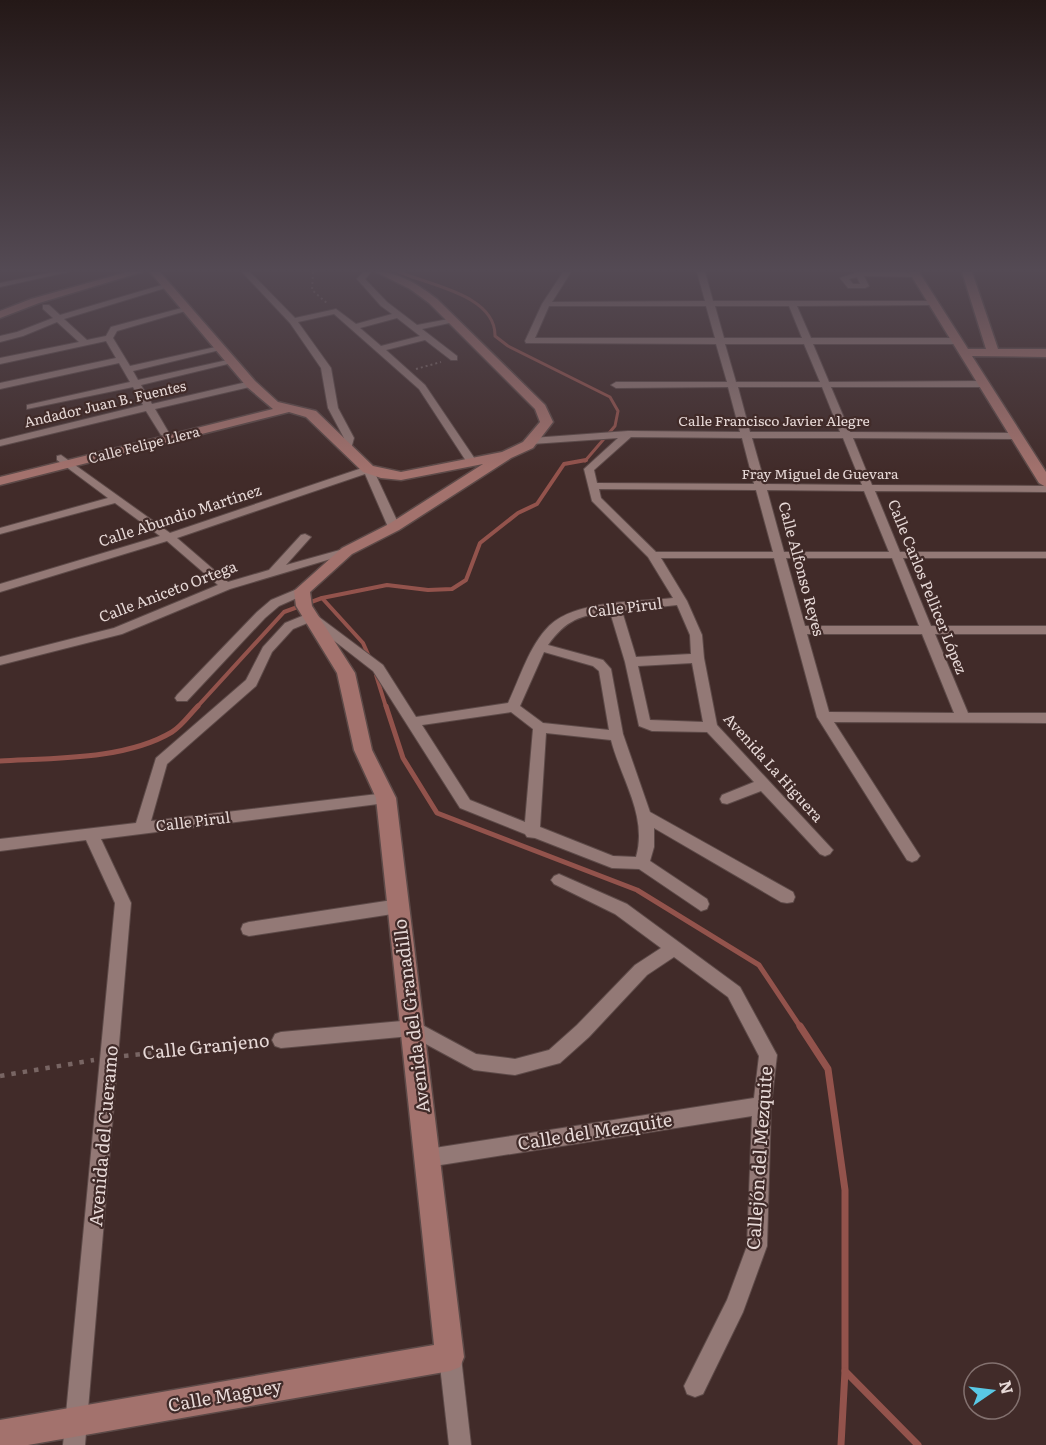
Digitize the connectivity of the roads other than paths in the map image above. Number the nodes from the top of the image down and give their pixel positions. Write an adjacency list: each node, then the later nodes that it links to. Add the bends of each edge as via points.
1 (81, 339): 14 (street)
2 (100, 339): 14 (street)
3 (110, 339): 22 (street)
4 (212, 339): 17 (street)
5 (306, 339): 43 (street, via 326,368 333,408 349,438)
6 (369, 339): 18 (street)
7 (415, 339): 18 (street)
8 (432, 339): 21 (street)
9 (471, 339): 41 (street, via 542,408 547,422)
10 (530, 339): 15 (street)
11 (957, 339): 16 (street)
12 (989, 339): 19 (street)
13 (808, 341): 15 (street); 16 (street); 32 (street, Calle Carlos Pellicer López)
14 (84, 342): 23 (street)
15 (721, 342): 31 (street, Calle Alfonso Reyes)
16 (961, 346): 19 (street); 28 (street)
17 (220, 349): 24 (street); 25 (street)
18 (380, 349): 46 (street, via 422,387)
19 (993, 352): 20 (street)
20 (1046, 353)
21 (454, 358)
22 (121, 360): 25 (street); 29 (street)
23 (0, 361)
24 (232, 362): 26 (street); 27 (street)
25 (126, 370): 26 (street)
26 (134, 383): 33 (street); 34 (street)
27 (251, 384): 34 (street, Andador Juan B. Fuentes); 35 (street)
28 (983, 384): 32 (street); 40 (street)
29 (0, 386)
30 (616, 386): 31 (street)
31 (733, 386): 32 (street); 38 (street, Calle Alfonso Reyes)
32 (827, 386): 39 (street, Calle Carlos Pellicer López)
33 (30, 407)
34 (147, 407): 36 (street); 42 (street, Andador Juan B. Fuentes)
35 (281, 407): 36 (street, Calle Felipe Llera); 43 (street, via 311,414); 45 (street, Calle Felipe Llera)
36 (164, 433): 45 (street, Calle Felipe Llera)
37 (626, 435): 38 (street, Calle Francisco Javier Alegre); 41 (street, Calle Francisco Javier Alegre); 51 (street, via 589,469)
38 (746, 435): 39 (street, Calle Francisco Javier Alegre); 52 (street, Calle Alfonso Reyes)
39 (847, 435): 40 (street, Calle Francisco Javier Alegre); 53 (street, Calle Carlos Pellicer López)
40 (1016, 436): 50 (street)
41 (532, 441): 44 (street)
42 (0, 443)
43 (347, 447): 47 (street)
44 (506, 455): 46 (street); 56 (street)
45 (64, 461): 48 (street, Calle Felipe Llera); 49 (street, Calle Felipe Llera); 55 (street)
46 (472, 462): 47 (street, via 401,476)
47 (368, 469): 56 (street); 58 (street, Calle Abundio Martínez)
48 (0, 472)
49 (0, 481)
50 (1046, 483)
51 (593, 486): 52 (street, Fray Miguel de Guevara); 61 (street, Avenida La Higuera, via 596,499)
52 (761, 489): 53 (street, Fray Miguel de Guevara); 62 (street, Calle Alfonso Reyes)
53 (869, 489): 54 (street, Fray Miguel de Guevara); 63 (street, Calle Carlos Pellicer López)
54 (1046, 489)
55 (116, 499): 57 (street); 58 (street)
56 (394, 527): 60 (street)
57 (0, 531)
58 (169, 537): 66 (street); 67 (street, Calle Abundio Martínez)
59 (305, 537): 65 (street)
60 (347, 551): 65 (street, Calle Aniceto Ortega); 69 (street)
61 (653, 555): 62 (street); 68 (street, Avenida La Higuera)
62 (779, 555): 63 (street); 71 (street, Calle Alfonso Reyes)
63 (896, 555): 64 (street); 72 (street, Calle Carlos Pellicer López)
64 (1046, 555)
65 (273, 572): 66 (street, Calle Aniceto Ortega)
66 (226, 586): 76 (street, Calle Aniceto Ortega, via 118,631)
67 (0, 588)
68 (681, 601): 70 (street, Calle Pirul); 75 (street, Avenida La Higuera, via 696,635)
69 (304, 602): 78 (street, via 275,603); 83 (street, via 378,668); 88 (street, Avenida del Granadillo, via 346,673 363,750); 91 (street, via 289,627 267,650 250,683 161,762)
70 (612, 608): 74 (street, Calle Pirul, via 568,617); 77 (street)
71 (800, 630): 72 (street); 80 (street, Calle Alfonso Reyes)
72 (927, 630): 73 (street); 81 (street, Calle Carlos Pellicer López)
73 (1046, 630)
74 (540, 647): 79 (street, Calle Pirul); 86 (street, via 598,663 605,669)
75 (698, 658): 77 (street); 85 (street, Avenida La Higuera)
76 (0, 661)
77 (631, 662): 85 (street, via 644,723)
78 (182, 698)
79 (513, 707): 83 (street); 84 (street)
80 (824, 717): 81 (street); 96 (street, Calle Alfonso Reyes)
81 (963, 718): 82 (street)
82 (1046, 718)
83 (412, 722): 92 (street, via 465,804)
84 (540, 727): 86 (street); 92 (street)
85 (711, 727): 87 (street, Avenida La Higuera)
86 (616, 736): 90 (street)
87 (762, 784): 89 (street); 95 (street, Avenida La Higuera)
88 (386, 798): 91 (street, Calle Pirul); 101 (street, Avenida del Granadillo)
89 (727, 799)
90 (643, 816): 97 (street, via 648,849); 99 (street)
91 (142, 828): 93 (street, Calle Pirul)
92 (532, 833): 97 (street, via 612,862)
93 (91, 834): 94 (street, Calle Pirul); 110 (street, Avenida del Cueramo, via 123,903)
94 (0, 845)
95 (825, 850)
96 (912, 856)
97 (642, 863): 100 (street)
98 (559, 880): 103 (street, Callejón del Mezquite, via 621,909)
99 (787, 897)
100 (701, 904)
101 (399, 906): 102 (street); 104 (street, Avenida del Granadillo)
102 (249, 928)
103 (675, 947): 104 (street, via 641,970 554,1057 515,1067 474,1062); 106 (street, Callejón del Mezquite, via 734,992 768,1055)
104 (413, 1028): 105 (street, Calle Granjeno); 107 (street, Avenida del Granadillo)
105 (281, 1040)
106 (762, 1106): 107 (street, Calle del Mezquite); 109 (street, Callejón del Mezquite, via 757,1246 736,1305)
107 (428, 1158): 108 (street, Avenida del Granadillo)
108 (450, 1357): 110 (street, Calle Maguey); 112 (street, Avenida del Granadillo)
109 (695, 1386)
110 (76, 1433): 111 (street, Calle Maguey)
111 (0, 1435)
112 (460, 1445)

